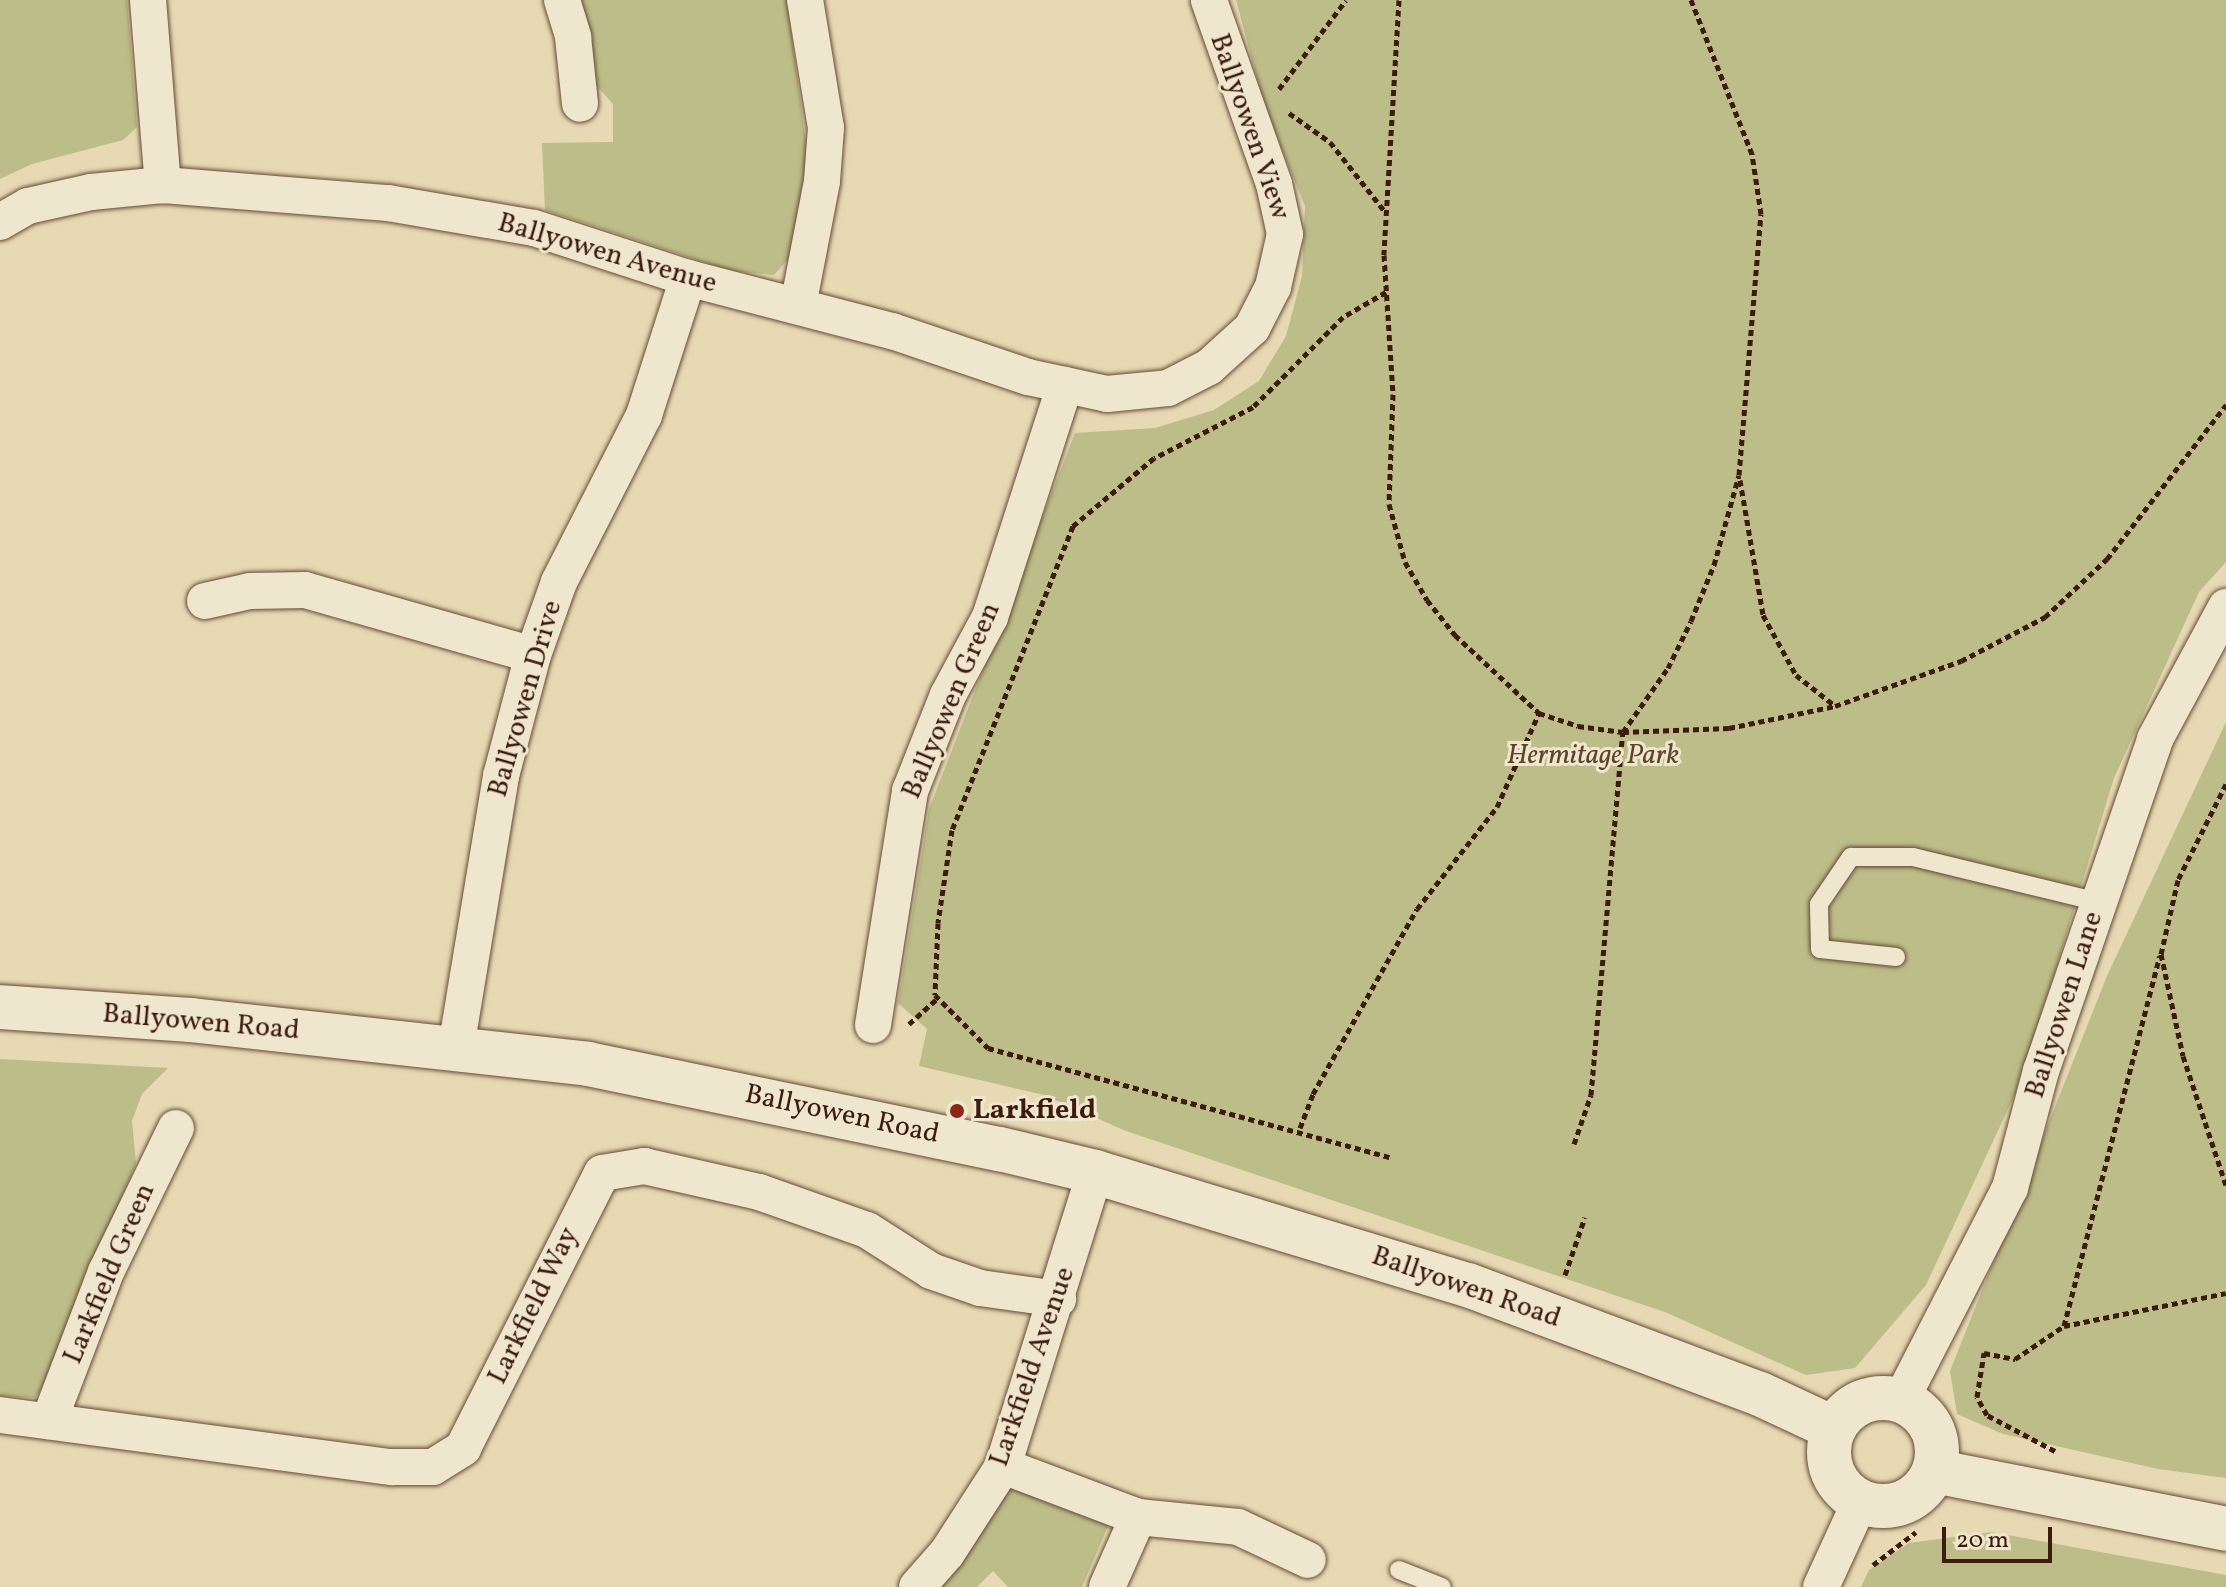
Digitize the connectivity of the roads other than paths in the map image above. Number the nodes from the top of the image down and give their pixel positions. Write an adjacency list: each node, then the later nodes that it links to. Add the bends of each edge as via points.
1 (148, 0): 6 (street)
2 (562, 0): 5 (street, via 573,37)
3 (805, 0): 9 (street, via 826,128 822,181)
4 (1209, 0): 10 (street, Ballyowen View, via 1277,197 1285,234 1273,287 1252,328 1209,367 1168,388 1107,394)
5 (580, 104)
6 (163, 185): 7 (street, Ballyowen Avenue, via 66,197 28,206); 8 (street, Ballyowen Avenue, via 388,203 519,226)
7 (0, 222)
8 (688, 278): 9 (street, Ballyowen Avenue); 13 (street, Ballyowen Drive, via 644,415 559,582)
9 (798, 306): 10 (street, Ballyowen Avenue)
10 (1065, 385): 17 (street, Ballyowen Green, via 990,617 948,695 910,791)
11 (205, 601): 13 (street, via 250,591 305,590)
12 (2226, 607): 14 (street, Ballyowen Lane, via 2155,739)
13 (533, 655): 18 (street, Ballyowen Drive, via 501,776)
14 (2099, 902): 15 (lane, via 1913,857 1851,857 1819,904 1820,949); 22 (street, Ballyowen Lane, via 2041,1071 2010,1188)
15 (1896, 957)
16 (0, 1007): 18 (street, Ballyowen Road)
17 (873, 1025)
18 (456, 1048): 20 (street, Ballyowen Road, via 588,1064)
19 (176, 1128): 24 (street, Larkfield Green, via 106,1272)
20 (1095, 1172): 21 (street, Larkfield Avenue); 25 (street, Ballyowen Road, via 1468,1285 1760,1394)
21 (1058, 1299): 24 (street, Larkfield Way, via 980,1288 931,1271 867,1230 759,1192 644,1166 602,1173 463,1448 433,1467 392,1467); 26 (street, Larkfield Avenue)
22 (1901, 1400): 25 (street, via 1869,1399 1842,1415); 27 (street, via 1916,1408 1932,1429 1938,1454)
23 (0, 1415): 24 (street, Larkfield Way)
24 (49, 1421)
25 (1833, 1428): 28 (street, via 1829,1462 1846,1492)
26 (1003, 1466): 29 (street); 34 (street, Larkfield Avenue, via 947,1553)
27 (1934, 1471): 28 (street, via 1925,1486 1896,1505); 30 (street)
28 (1860, 1502): 36 (street)
29 (1138, 1517): 31 (street, via 1238,1527); 35 (street)
30 (2226, 1529)
31 (1308, 1560)
32 (1399, 1570): 33 (lane)
33 (1435, 1586)
34 (917, 1587)
35 (1107, 1587)
36 (1821, 1587)

